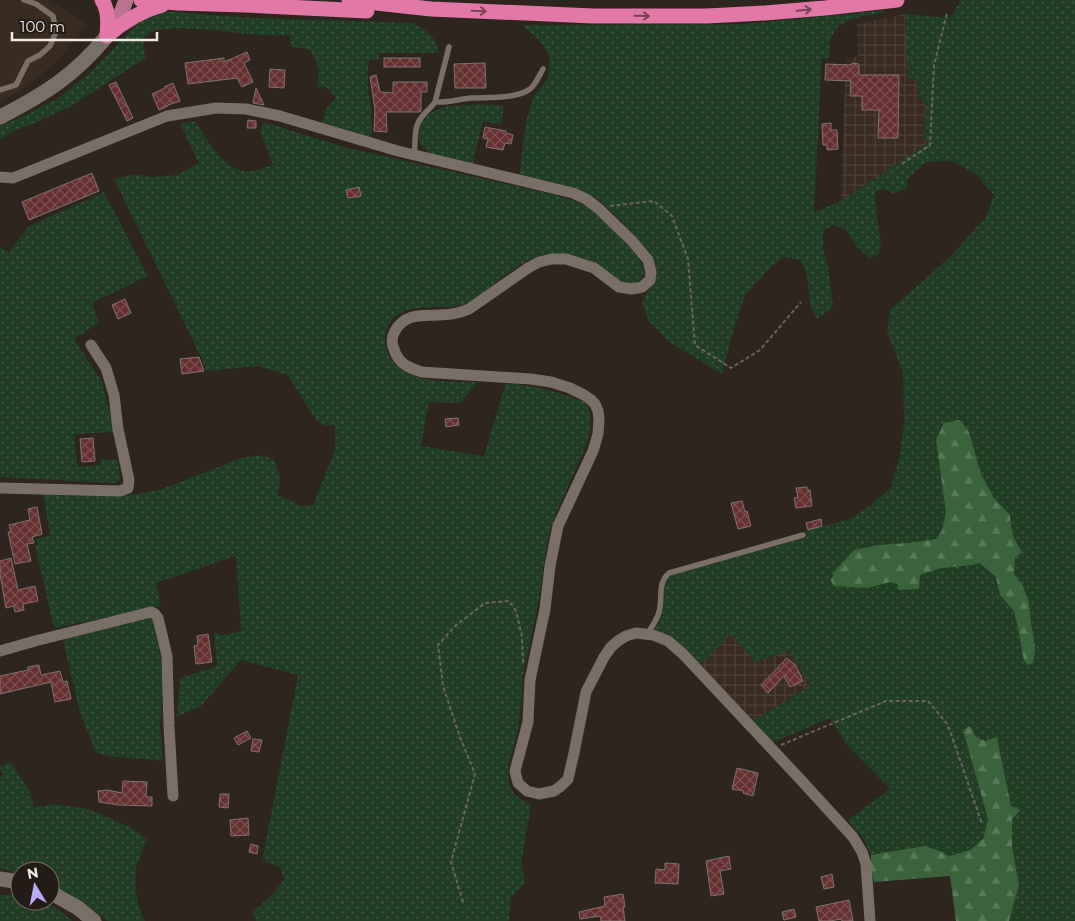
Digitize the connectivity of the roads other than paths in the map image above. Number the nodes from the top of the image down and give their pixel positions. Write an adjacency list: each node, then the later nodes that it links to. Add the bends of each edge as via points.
1 (24, 0): 12 (lane, via 52,16 56,32 50,46 28,61 16,85)
2 (102, 0): 9 (highway, via 107,14)
3 (126, 0): 9 (main road)
4 (140, 0): 7 (highway)
5 (349, 0): 8 (highway)
6 (897, 0): 8 (highway, one-way to 6, via 593,16 708,16)
7 (178, 3): 8 (highway, via 403,14); 9 (highway, via 140,13)
8 (431, 9)
9 (107, 36): 14 (main road, via 65,78)
10 (449, 47): 13 (lane)
11 (543, 69): 13 (lane, via 529,90 520,93)
12 (0, 90)
13 (436, 102): 15 (lane, via 418,122)
14 (0, 117)
15 (414, 154): 16 (street, via 280,116 246,109 216,108 167,116 13,178); 20 (street, via 573,193 586,199 632,241 648,260 651,272 650,280 642,288 632,290 619,287 594,268 566,260 539,262 469,310 408,318 399,324 392,336 396,357 411,369 551,382 584,395 598,411 598,434 593,451 558,526 550,566 530,685 528,722 515,771 518,783 527,791 539,794 554,791 568,779 586,692 604,657 626,636)
16 (0, 177)
17 (91, 345): 18 (street, via 106,368 114,394 128,488 120,491)
18 (0, 488)
19 (803, 535): 20 (lane, via 669,573 662,583 659,614)
20 (647, 634): 25 (street, via 668,641 683,654 853,837 866,864)
21 (0, 652): 22 (street, via 150,612 155,614 167,656)
22 (173, 796)
23 (60, 898): 24 (main road)
24 (94, 921)
25 (870, 921)

